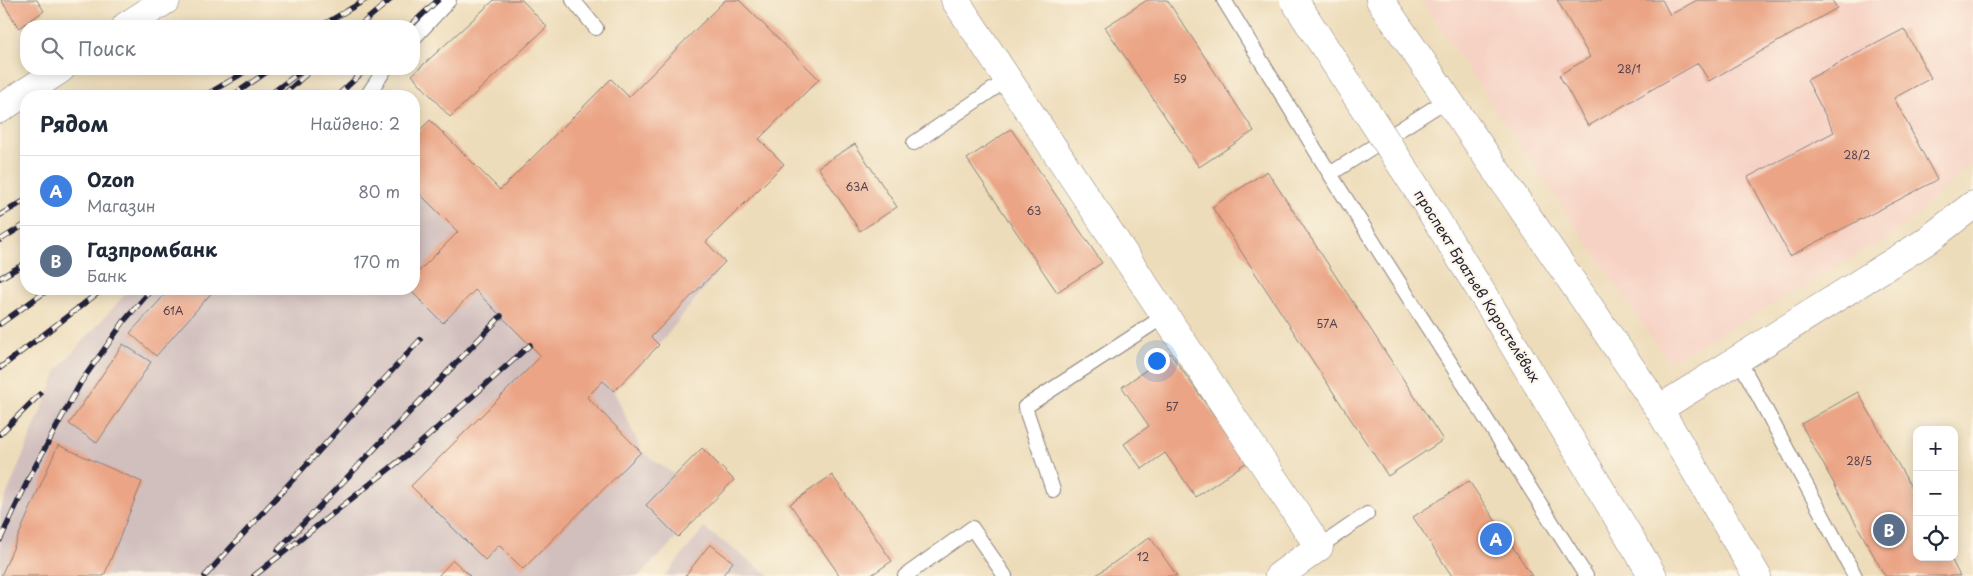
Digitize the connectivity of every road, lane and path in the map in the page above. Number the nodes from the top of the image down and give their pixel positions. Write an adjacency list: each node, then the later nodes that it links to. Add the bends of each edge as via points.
1 (166, 0): 8 (street)
2 (449, 0): 10 (lane)
3 (572, 0): 9 (lane)
4 (955, 0): 13 (street)
5 (1224, 0): 20 (lane)
6 (1294, 0): 32 (street, проспект Братьев Коростелёвых, bridge, via 1487,301)
7 (1380, 0): 17 (street)
8 (135, 20)
9 (596, 28)
10 (420, 31)
11 (53, 75): 14 (street)
12 (381, 75): 15 (lane)
13 (1008, 79): 19 (lane); 22 (street)
14 (29, 90)
15 (372, 90)
16 (20, 96): 18 (street)
17 (1448, 99): 20 (lane); 24 (street)
18 (0, 109)
19 (914, 143)
20 (1330, 174): 31 (lane)
21 (1973, 205): 23 (street, via 1925,242)
22 (1166, 315): 25 (lane, via 1025,407); 27 (street)
23 (1739, 360): 24 (street); 34 (lane)
24 (1659, 409): 33 (street)
25 (1053, 490)
26 (1367, 514): 27 (lane)
27 (1319, 547): 30 (street)
28 (905, 576): 29 (lane, via 972,528)
29 (1006, 576)
30 (1279, 576)
31 (1586, 576)
32 (1653, 576)
33 (1756, 576)
34 (1855, 576)

